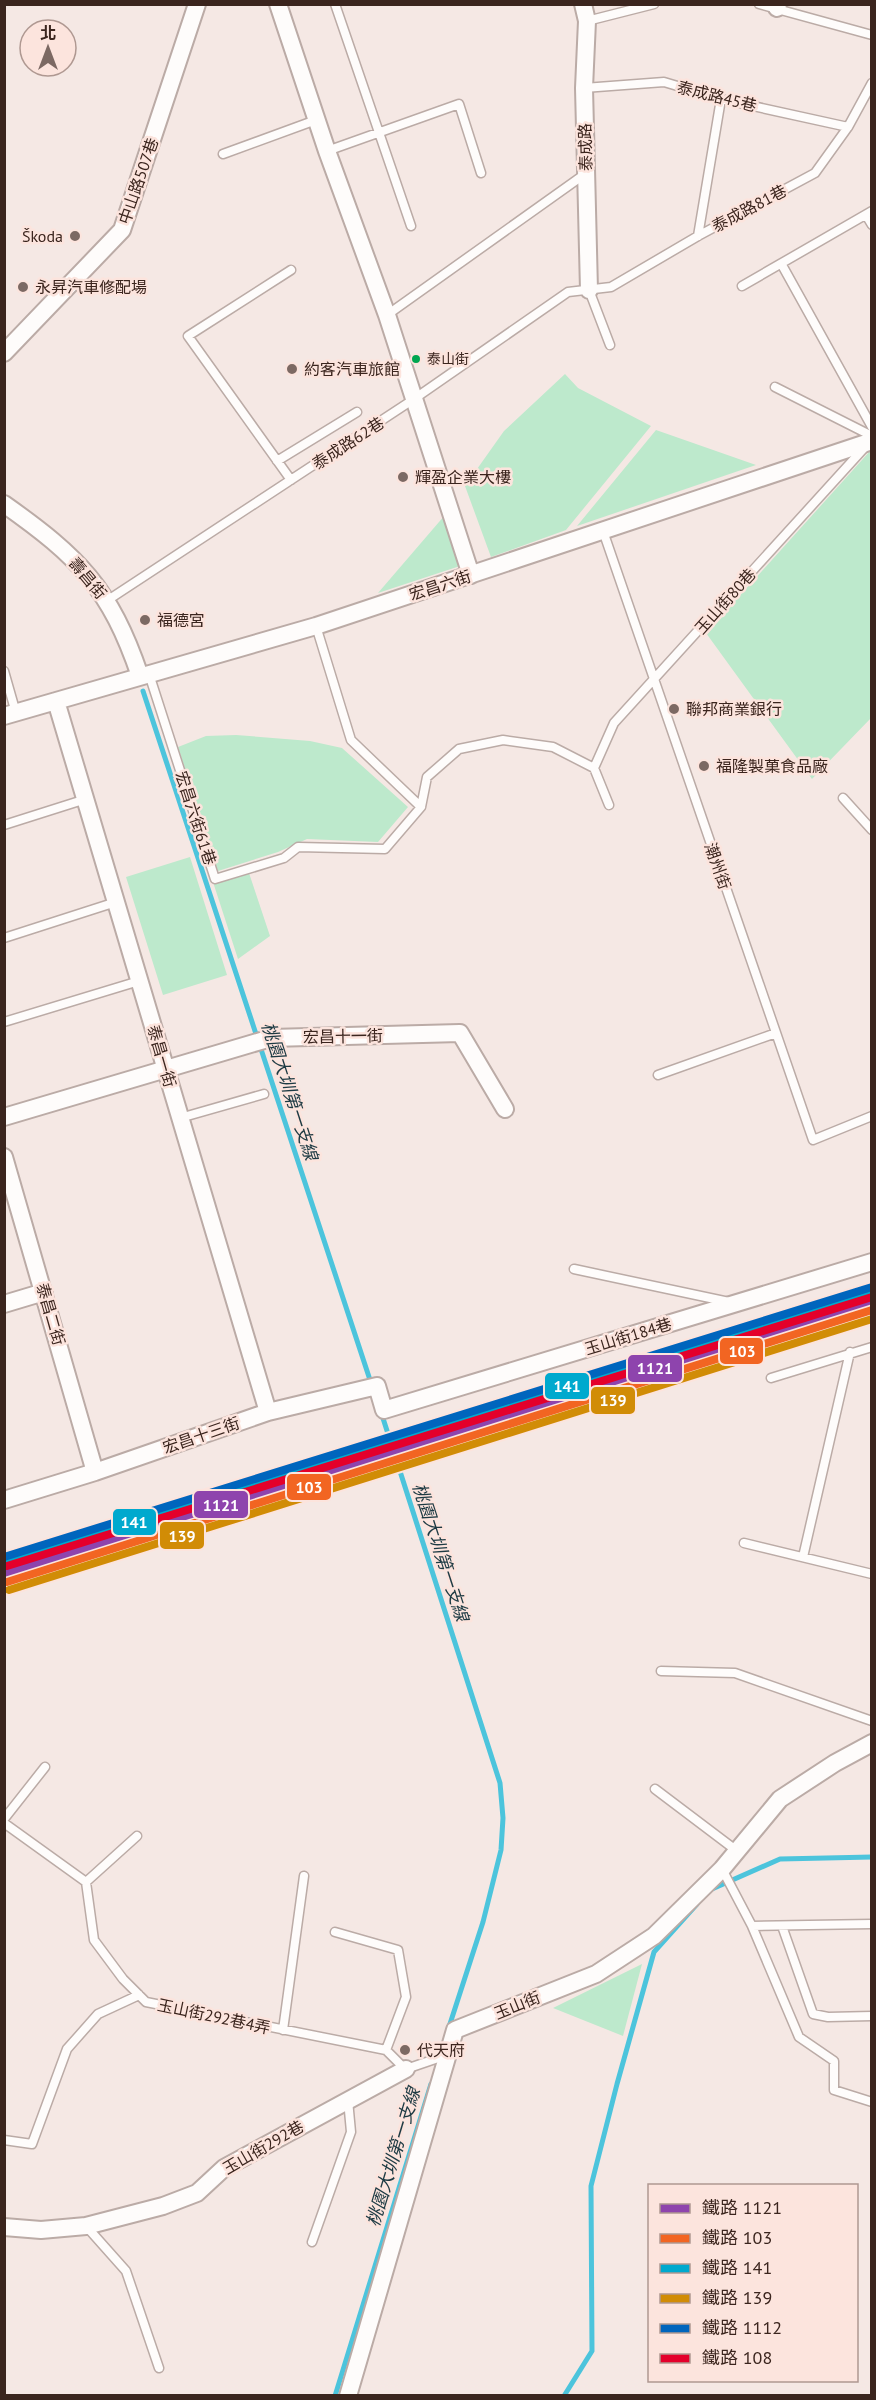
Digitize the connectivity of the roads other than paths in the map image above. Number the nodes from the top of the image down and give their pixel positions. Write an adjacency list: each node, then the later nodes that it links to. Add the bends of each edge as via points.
1 (197, 4): 29 (street, 中山路507巷, via 122,230)
2 (278, 4): 12 (street)
3 (335, 4): 14 (lane)
4 (654, 4): 7 (lane)
5 (759, 4): 6 (lane)
6 (778, 6): 8 (lane)
7 (585, 13): 10 (street, 泰成路)
8 (872, 35)
9 (872, 83): 13 (lane, 泰成路81巷)
10 (584, 88): 11 (lane, 泰成路45巷, via 664,82); 18 (street, 泰成路)
11 (721, 99): 13 (lane, 泰成路45巷); 22 (lane)
12 (316, 120): 15 (street); 16 (lane)
13 (848, 127): 22 (lane, 泰成路81巷, via 815,173)
14 (378, 133): 15 (lane); 17 (lane, via 459,104); 21 (lane)
15 (327, 151): 27 (street)
16 (223, 154)
17 (481, 173)
18 (585, 174): 26 (street, 泰成路); 27 (lane)
19 (869, 213): 20 (lane); 23 (lane)
20 (872, 225)
21 (411, 226)
22 (698, 236): 26 (lane, 泰成路81巷, via 611,287)
23 (782, 265): 25 (lane); 33 (lane)
24 (291, 270): 34 (lane, via 188,336)
25 (742, 286)
26 (589, 290): 28 (lane); 31 (lane, 泰成路62巷, via 568,292)
27 (387, 315): 31 (street)
28 (610, 345)
29 (4, 353)
30 (775, 387): 33 (lane)
31 (414, 399): 35 (lane, 泰成路62巷); 38 (street)
32 (357, 412): 34 (lane)
33 (871, 437): 37 (street, 宏昌六街); 43 (lane, 玉山街80巷)
34 (277, 461): 35 (lane)
35 (291, 480): 39 (lane, 泰成路62巷)
36 (4, 504): 39 (street, 壽昌街, via 84,568)
37 (603, 531): 38 (street, 宏昌六街); 43 (lane, 潮州街)
38 (471, 575): 40 (street, 宏昌六街)
39 (108, 600): 42 (street, 壽昌街, via 126,635)
40 (316, 626): 42 (street, 宏昌六街); 50 (lane, via 351,740)
41 (4, 671): 45 (lane)
42 (139, 677): 44 (street, 宏昌六街); 50 (lane, 宏昌六街61巷, via 215,879 284,858 298,847 385,849)
43 (653, 680): 46 (lane, 玉山街80巷, via 614,723); 57 (lane, 潮州街)
44 (57, 701): 45 (street, 宏昌六街); 48 (street, 泰昌一街)
45 (10, 715)
46 (594, 768): 49 (lane); 50 (lane, via 553,747 503,740 459,749 427,777)
47 (843, 798): 52 (lane)
48 (86, 799): 51 (lane); 53 (street, 泰昌一街)
49 (609, 805)
50 (421, 807)
51 (4, 825)
52 (872, 830)
53 (116, 902): 54 (lane); 55 (street, 泰昌一街)
54 (4, 938)
55 (140, 981): 56 (lane); 58 (street, 泰昌一街)
56 (4, 1022)
57 (776, 1034): 59 (lane); 62 (lane, 潮州街, via 813,1140)
58 (165, 1069): 61 (street, 宏昌十一街, via 260,1041 460,1033); 63 (street, 宏昌十一街); 64 (street, 泰昌一街)
59 (658, 1075)
60 (264, 1094): 64 (lane)
61 (505, 1110)
62 (872, 1116)
63 (4, 1117)
64 (180, 1118): 75 (street, 泰昌一街)
65 (4, 1157): 68 (street, 泰昌二街)
66 (872, 1262): 70 (street, 玉山街184巷)
67 (574, 1269): 70 (lane)
68 (44, 1292): 69 (street); 76 (street, 泰昌二街)
69 (4, 1304)
70 (735, 1304): 74 (street, 玉山街184巷)
71 (872, 1347): 72 (lane)
72 (849, 1352): 73 (lane); 79 (lane)
73 (771, 1378)
74 (384, 1410): 75 (street, 宏昌十三街, via 371,1388)
75 (268, 1412): 76 (street, 宏昌十三街)
76 (95, 1472): 77 (street, 宏昌十三街)
77 (4, 1500)
78 (744, 1542): 79 (lane)
79 (803, 1557): 80 (lane)
80 (872, 1574)
81 (661, 1671): 82 (lane, via 735,1673)
82 (872, 1721)
83 (872, 1743): 88 (street, 玉山街, via 780,1799)
84 (45, 1767): 86 (lane)
85 (655, 1789): 88 (lane)
86 (4, 1821): 91 (lane)
87 (137, 1836): 91 (lane)
88 (737, 1851): 89 (street, 玉山街)
89 (723, 1871): 93 (lane); 100 (street, 玉山街, via 654,1936 596,1974 455,2030)
90 (304, 1875): 98 (lane)
91 (86, 1882): 96 (lane, 玉山街292巷4弄, via 94,1940)
92 (872, 1924): 94 (lane)
93 (752, 1926): 94 (lane); 103 (lane, via 799,2037 834,2061 834,2090)
94 (782, 1926): 97 (lane, via 813,2014)
95 (335, 1932): 99 (lane, via 398,1950 406,1997)
96 (139, 1995): 98 (lane, 玉山街292巷4弄, via 146,2002); 104 (lane, via 98,2014 67,2049 32,2144)
97 (872, 2016)
98 (283, 2030): 99 (lane, 玉山街292巷4弄)
99 (386, 2050): 101 (lane)
100 (447, 2056): 101 (lane, 玉山街292巷); 109 (street, 玉山街)
101 (405, 2069): 102 (street, 玉山街292巷)
102 (348, 2100): 105 (street, 玉山街292巷, via 224,2168 197,2193); 107 (lane, via 351,2132)
103 (872, 2102)
104 (4, 2140)
105 (86, 2226): 106 (street, 玉山街292巷, via 41,2230); 108 (lane, via 126,2271)
106 (4, 2227)
107 (312, 2242)
108 (159, 2367)
109 (348, 2396)

